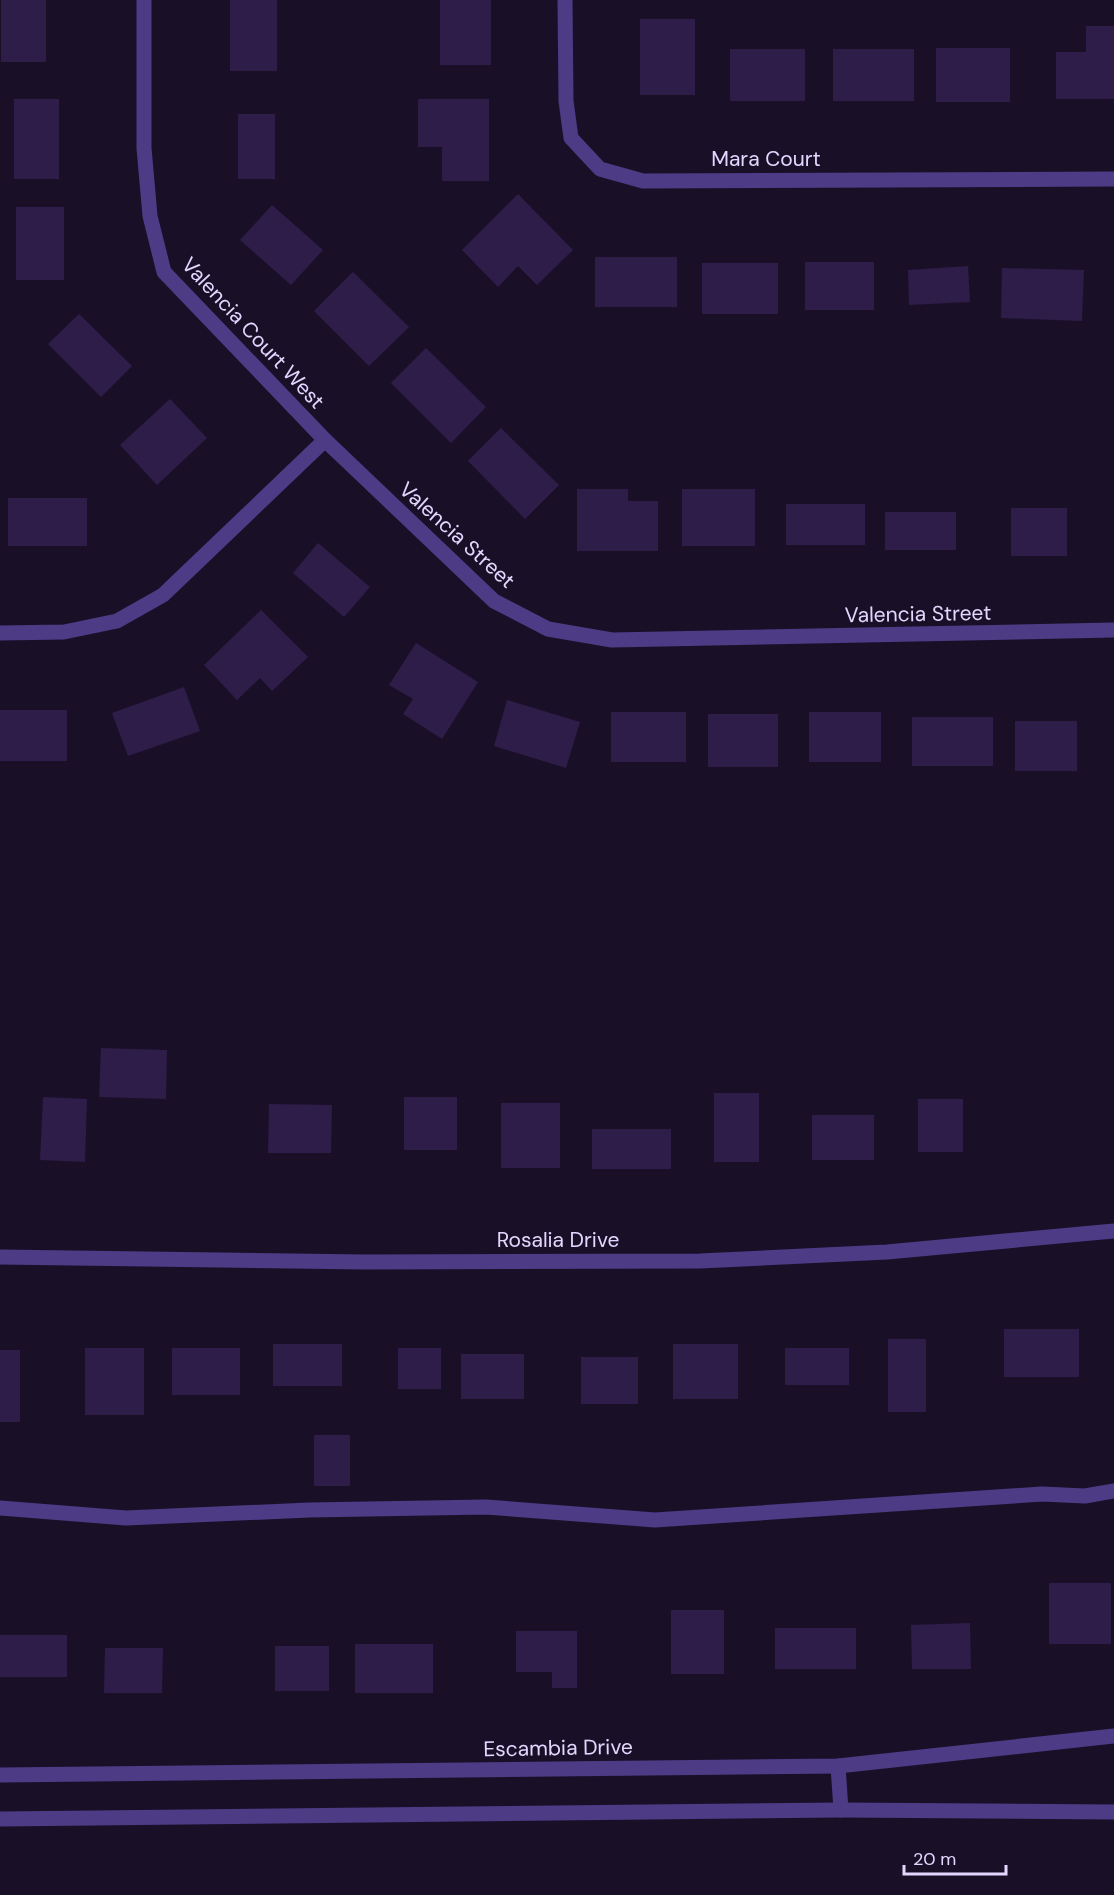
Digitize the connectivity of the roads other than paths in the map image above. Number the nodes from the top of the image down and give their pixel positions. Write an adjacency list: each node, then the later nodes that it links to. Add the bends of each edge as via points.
1 (144, 0): 4 (street, Valencia Court West, via 144,148 150,216 165,272)
2 (565, 0): 3 (street, Mara Court, via 566,101 571,138 600,169 643,181)
3 (1114, 179)
4 (324, 441): 5 (street, Valencia Street, via 494,601 548,629 612,640); 6 (street, via 163,595 117,621 64,632)
5 (1114, 630)
6 (0, 633)
7 (1114, 1231): 8 (street, Rosalia Drive, via 887,1252 700,1261)
8 (0, 1257)
9 (1114, 1491): 10 (street, via 1085,1496 1030,1495 655,1520 486,1507 126,1518)
10 (0, 1508)
11 (1114, 1736): 12 (street, Escambia Drive)
12 (838, 1766): 13 (street, Escambia Drive); 14 (street)
13 (0, 1775)
14 (841, 1810): 15 (street); 16 (street)
15 (1114, 1812)
16 (0, 1819)

